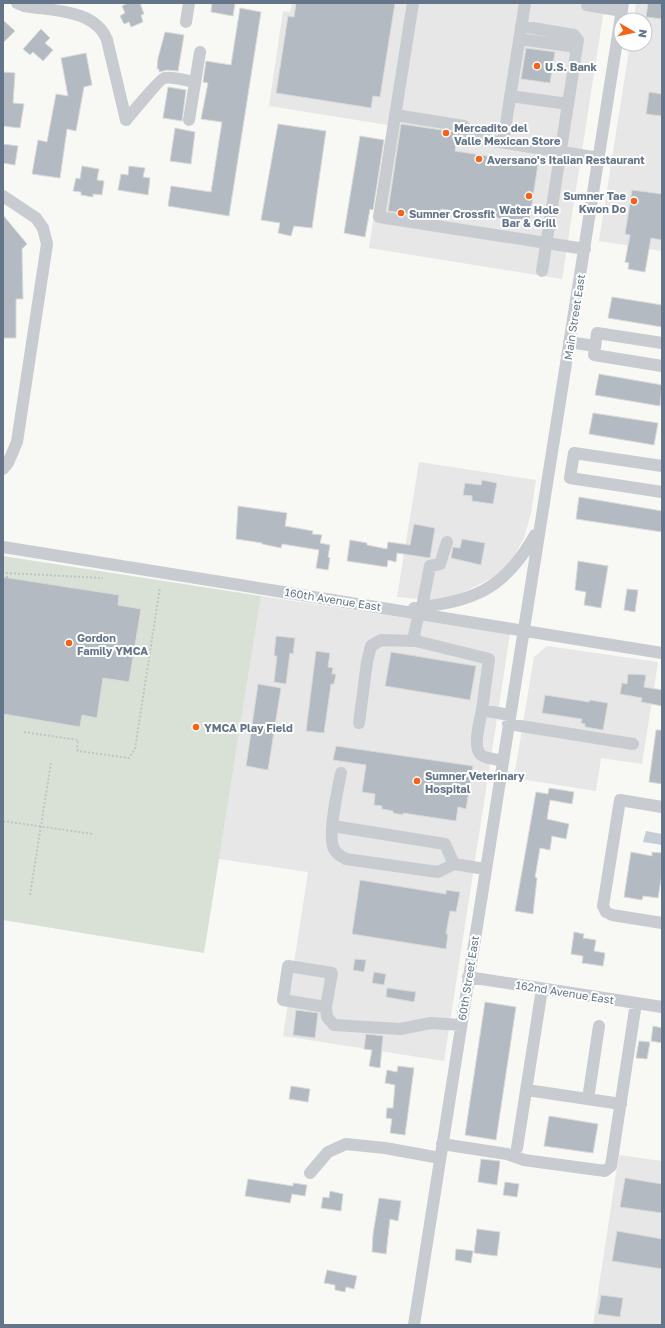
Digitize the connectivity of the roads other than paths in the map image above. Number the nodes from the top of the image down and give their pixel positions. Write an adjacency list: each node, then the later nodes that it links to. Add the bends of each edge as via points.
1 (17, 3): 10 (street, via 83,16 94,21 107,40 126,120 159,80 165,78)
2 (189, 3): 7 (street)
3 (413, 3): 13 (street)
4 (525, 3): 8 (street)
5 (587, 3): 6 (street)
6 (622, 7): 17 (street, Main Street East)
7 (186, 22)
8 (520, 32): 11 (street); 12 (street, via 574,35 578,40)
9 (200, 52): 10 (street)
10 (195, 82): 14 (street)
11 (510, 96): 12 (street); 15 (street)
12 (568, 104): 16 (street)
13 (395, 115): 15 (street, via 464,126 462,136); 19 (street, via 379,217)
14 (190, 120)
15 (503, 142): 16 (street)
16 (561, 152): 17 (street); 19 (street)
17 (599, 158): 20 (street, Main Street East)
18 (3, 196): 29 (street, via 36,218 43,228 47,244 17,442 8,463)
19 (546, 243): 20 (street); 21 (street)
20 (585, 249): 22 (street, Main Street East)
21 (542, 271)
22 (569, 342): 24 (street); 26 (street, Main Street East)
23 (662, 343): 24 (street, via 597,333)
24 (595, 346): 25 (street, via 594,355)
25 (662, 366)
26 (550, 463): 28 (street); 31 (street, Main Street East)
27 (662, 466): 28 (street, via 574,453)
28 (572, 467): 30 (street, via 570,478)
29 (3, 468)
30 (662, 492)
31 (540, 527): 34 (street, via 514,566 488,588 473,597); 35 (street, Main Street East)
32 (448, 542): 34 (street, via 440,564 430,566)
33 (3, 547): 34 (street, 160th Avenue East, via 401,610)
34 (420, 610): 35 (street, 160th Avenue East); 36 (street, via 414,635)
35 (523, 631): 37 (street, 160th Avenue East); 39 (street, 60th Street East)
36 (416, 641): 38 (street, via 488,659); 40 (street, via 381,640 371,646)
37 (662, 653)
38 (482, 710): 39 (street); 42 (street, via 477,751 483,756)
39 (509, 720): 41 (street); 42 (street, 60th Street East)
40 (359, 723)
41 (633, 744)
42 (502, 760): 47 (street, 60th Street East)
43 (341, 773): 45 (street)
44 (662, 807): 48 (street, via 620,800 603,906 606,912 612,915)
45 (333, 826): 46 (street, via 445,844); 46 (street, via 333,848 346,859 438,872)
46 (454, 864): 47 (street)
47 (485, 869): 49 (street, 60th Street East)
48 (662, 923)
49 (468, 977): 50 (street, 162nd Avenue East); 54 (street, 60th Street East)
50 (542, 988): 51 (street, 162nd Avenue East); 56 (street)
51 (636, 1003): 53 (street, 162nd Avenue East); 58 (street)
52 (326, 1007): 52 (street, via 283,1000 288,966 332,973); 54 (street, via 327,1017 334,1025 400,1029 431,1023)
53 (662, 1007)
54 (460, 1025): 59 (street, 60th Street East)
55 (599, 1026): 57 (street)
56 (527, 1090): 57 (street); 60 (street)
57 (588, 1099): 58 (street)
58 (621, 1104): 59 (street, via 611,1166 605,1171 524,1160 507,1154)
59 (442, 1144): 61 (street, 60th Street East)
60 (517, 1148)
61 (440, 1158): 62 (street, via 346,1144 328,1152); 63 (street, 60th Street East)
62 (310, 1173)
63 (414, 1325)

